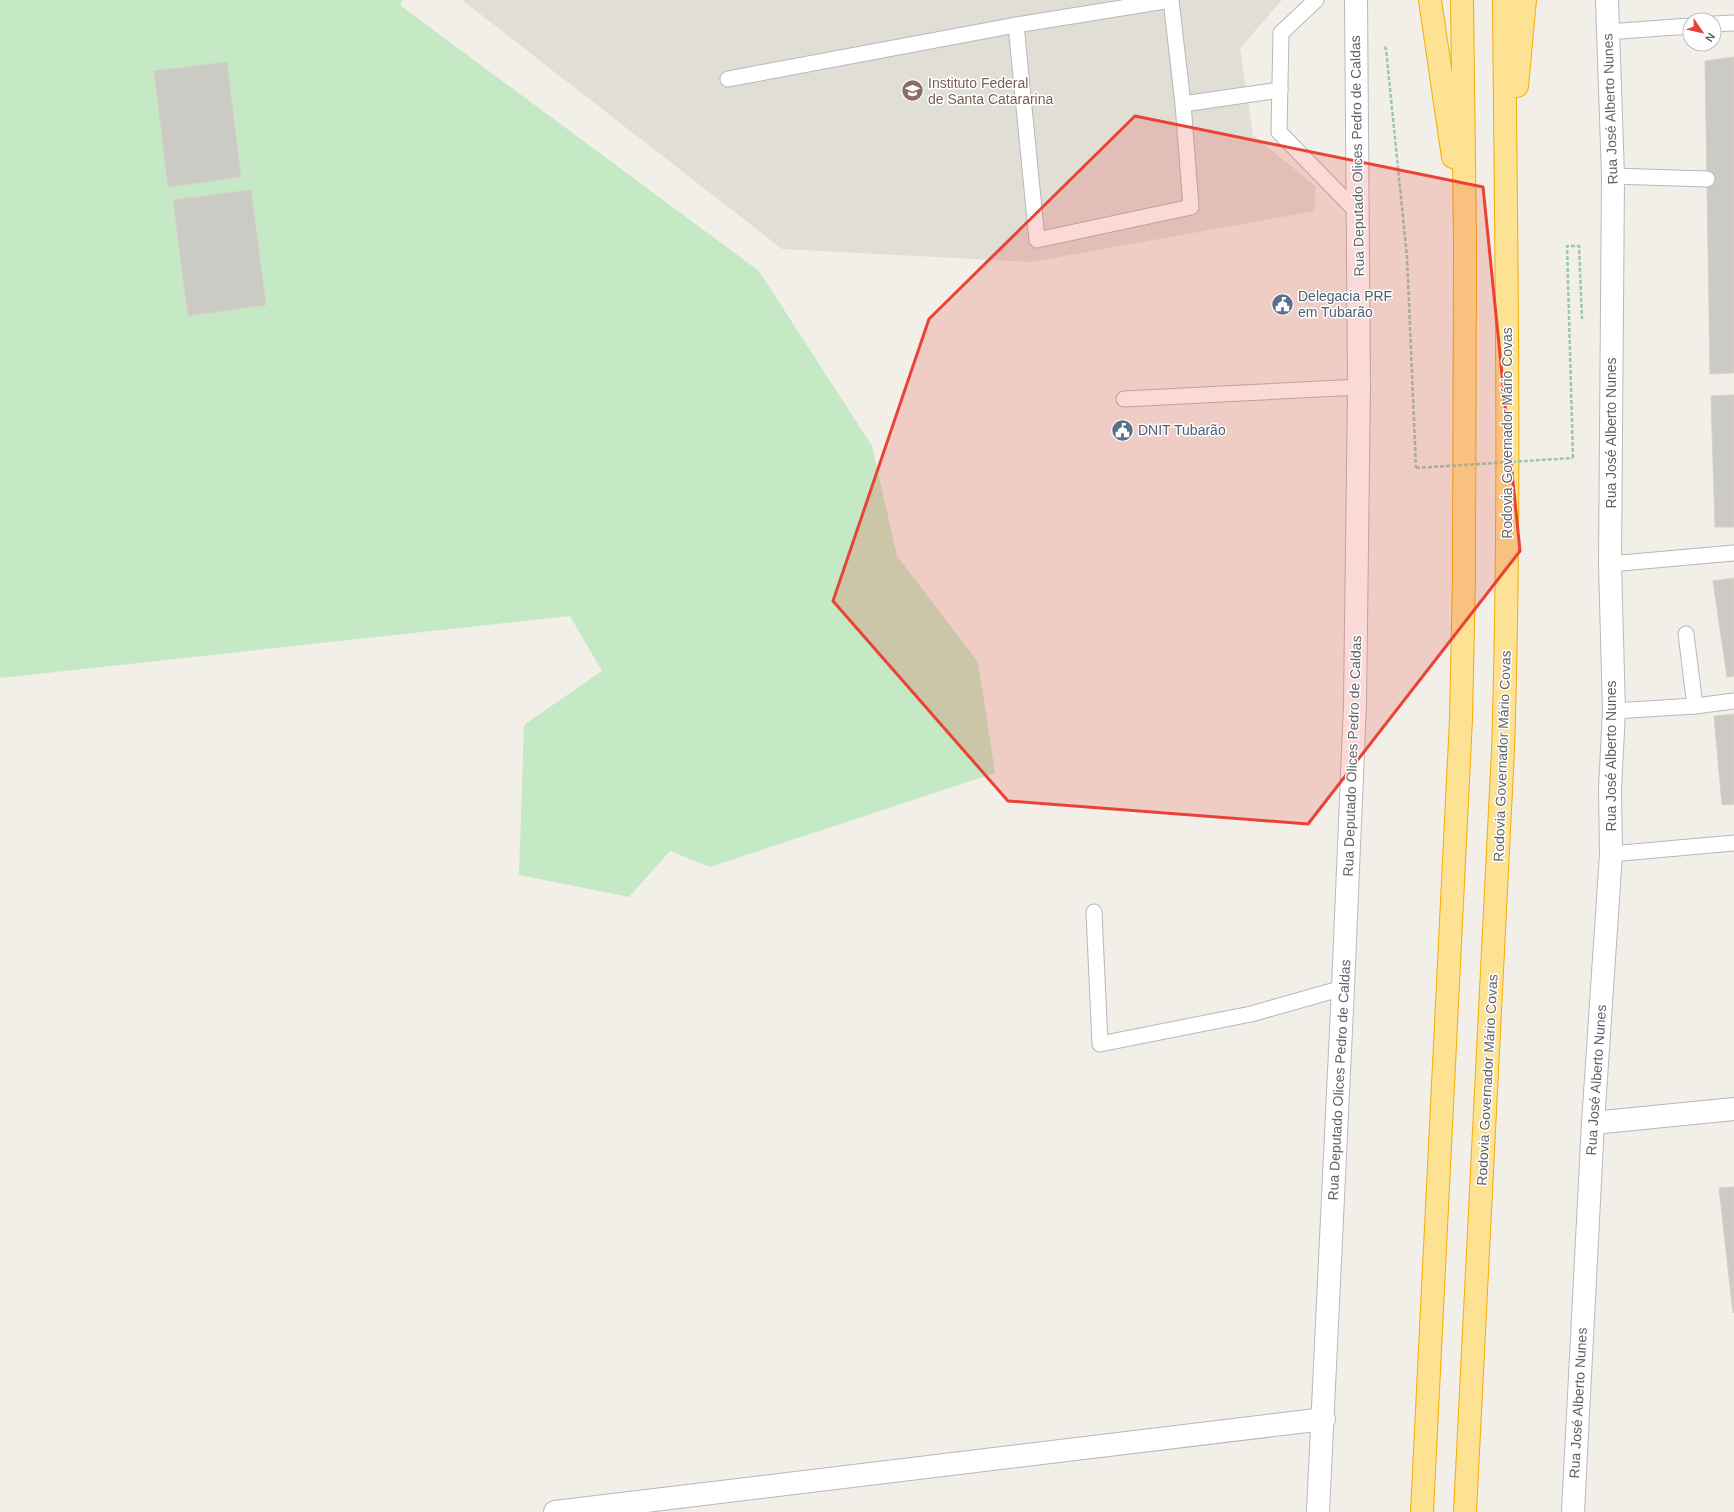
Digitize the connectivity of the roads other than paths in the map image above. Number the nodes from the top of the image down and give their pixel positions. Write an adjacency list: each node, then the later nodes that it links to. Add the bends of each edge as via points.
1 (1316, 0): 14 (lane, via 1281,33)
2 (1356, 0): 19 (main road, Rua Deputado Olices Pedro de Caldas)
3 (1430, 0): 20 (highway)
4 (1462, 0): 20 (highway)
5 (1504, 0): 18 (highway, Rodovia Governador Mário Covas)
6 (1525, 0): 18 (highway)
7 (1607, 0): 12 (main road, Rua José Alberto Nunes)
8 (1734, 23): 9 (lane)
9 (1722, 24)
10 (1016, 25): 13 (lane); 15 (lane, via 1171,0); 15 (lane, via 1037,240 1191,207)
11 (1682, 27): 12 (lane)
12 (1607, 32): 16 (main road, Rua José Alberto Nunes)
13 (728, 79)
14 (1280, 90): 15 (lane); 19 (lane, via 1279,132)
15 (1183, 104)
16 (1613, 176): 17 (lane); 24 (main road, Rua José Alberto Nunes)
17 (1707, 179)
18 (1505, 194): 39 (highway, Rodovia Governador Mário Covas, via 1508,533 1503,750)
19 (1358, 214): 21 (main road, Rua Deputado Olices Pedro de Caldas)
20 (1465, 244): 38 (highway, via 1461,719)
21 (1359, 387): 22 (lane); 32 (main road, Rua Deputado Olices Pedro de Caldas, via 1354,704)
22 (1124, 399)
23 (1734, 553): 24 (lane)
24 (1610, 564): 28 (main road, Rua José Alberto Nunes)
25 (1686, 634): 27 (lane)
26 (1734, 701): 27 (lane)
27 (1695, 706): 28 (lane)
28 (1614, 711): 30 (main road, Rua José Alberto Nunes, via 1610,788)
29 (1734, 843): 30 (lane)
30 (1611, 854): 34 (main road, Rua José Alberto Nunes)
31 (1094, 912): 32 (lane, via 1100,1044 1251,1014)
32 (1343, 988): 35 (main road, Rua Deputado Olices Pedro de Caldas)
33 (1734, 1109): 34 (main road)
34 (1592, 1123): 40 (main road, Rua José Alberto Nunes)
35 (1324, 1419): 36 (main road); 37 (main road, Rua Deputado Olices Pedro de Caldas)
36 (554, 1512)
37 (1318, 1512)
38 (1422, 1512)
39 (1465, 1512)
40 (1573, 1512)

